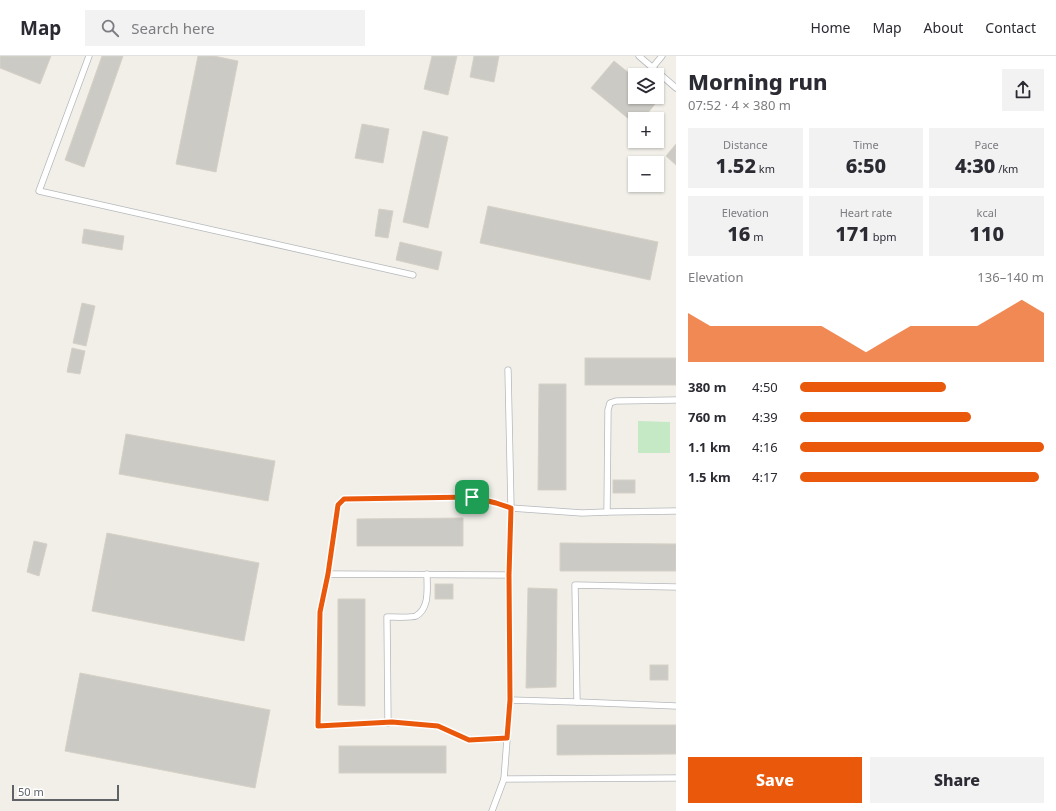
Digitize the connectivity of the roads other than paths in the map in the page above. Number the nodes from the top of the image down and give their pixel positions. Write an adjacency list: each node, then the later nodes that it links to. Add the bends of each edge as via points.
1 (89, 56): 7 (lane, via 39,191)
2 (639, 56): 4 (lane)
3 (662, 56): 4 (lane)
4 (652, 68)
5 (664, 78): 6 (lane)
6 (676, 88)
7 (413, 276)
8 (508, 370): 10 (lane)
9 (676, 400): 12 (lane, via 610,403)
10 (511, 508): 12 (lane, via 582,513); 13 (lane, via 472,497 344,499 338,505); 15 (lane)
11 (676, 511): 12 (lane)
12 (607, 512)
13 (328, 574): 14 (lane); 20 (lane, via 320,612 318,726)
14 (427, 574): 15 (lane); 20 (lane, via 427,600 422,610 415,616 387,617)
15 (509, 575): 17 (lane)
16 (676, 587): 18 (lane, via 575,585)
17 (510, 700): 18 (lane); 21 (lane)
18 (577, 702): 19 (lane)
19 (676, 706)
20 (388, 722): 21 (lane, via 438,726 469,740)
21 (507, 738): 23 (lane)
22 (676, 778): 23 (lane)
23 (504, 779): 24 (lane)
24 (492, 811)

